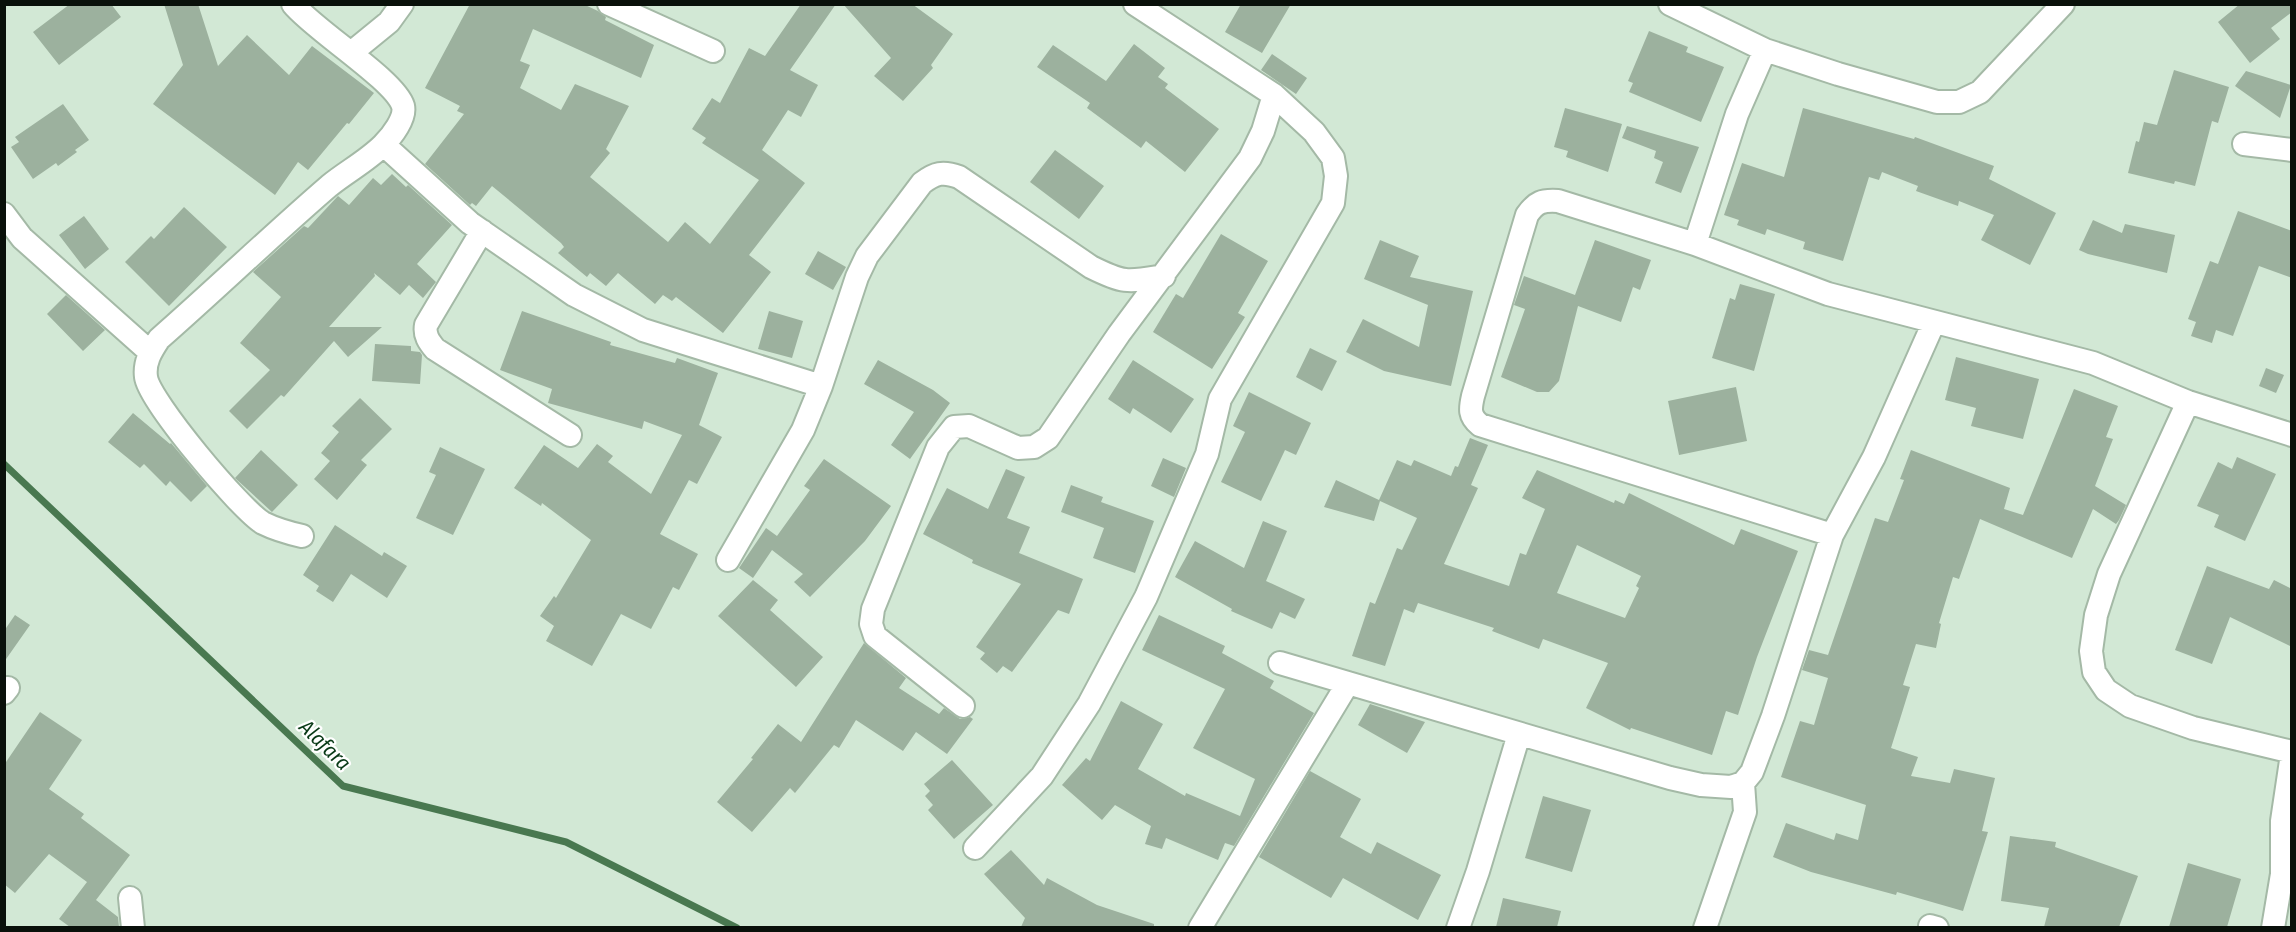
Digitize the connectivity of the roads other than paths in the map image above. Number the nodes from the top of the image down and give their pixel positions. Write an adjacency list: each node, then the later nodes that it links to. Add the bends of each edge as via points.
1 (293, 4): 9 (street, via 302,16)
2 (402, 4): 9 (street, via 389,22)
3 (609, 4): 7 (street)
4 (1135, 4): 10 (street)
5 (1670, 4): 8 (street)
6 (2063, 4): 8 (street, via 1980,93 1959,102 1937,102)
7 (713, 51)
8 (1766, 51): 16 (street, via 1737,114)
9 (351, 54): 12 (street, via 398,95 404,108 402,119)
10 (1274, 95): 17 (street, via 1250,158); 33 (street, via 1314,132 1333,158 1333,203 1220,399 1208,454 1146,597 1089,704 1042,776)
11 (2244, 144): 13 (street)
12 (384, 145): 15 (street); 19 (street, via 330,186 159,339)
13 (2292, 150)
14 (4, 214): 19 (street, via 22,238)
15 (483, 231): 20 (street, via 574,296 643,330); 22 (street, via 426,326 429,343)
16 (1695, 244): 18 (street, via 1828,294); 24 (street, via 1558,201 1534,204 1527,215 1473,396 1472,416 1480,424)
17 (1164, 276): 20 (street, via 1130,282 1113,278 959,177 934,174 922,183 867,256); 29 (street, via 1048,438 1034,447 1018,448 961,425 954,427 938,447 873,609 871,624 875,636)
18 (1934, 322): 21 (street, via 2093,363); 24 (street, via 1875,457)
19 (150, 352): 25 (street, via 146,379 158,404 240,504 263,522)
20 (821, 386): 26 (street, via 803,430)
21 (2188, 402): 23 (street); 31 (street, via 2109,574 2096,615 2091,651 2094,672 2106,690 2130,705 2193,728)
22 (570, 435)
23 (2292, 435)
24 (1832, 535): 32 (street, via 1773,716 1752,772)
25 (302, 536)
26 (728, 560)
27 (1280, 663): 28 (street)
28 (1348, 683): 30 (street); 36 (street)
29 (963, 705)
30 (1519, 734): 32 (street, via 1701,785 1731,787); 37 (street)
31 (2292, 753): 39 (street, via 2282,821 2282,874)
32 (1743, 783): 38 (street, via 1745,812)
33 (975, 848)
34 (130, 898): 35 (street)
35 (133, 927)
36 (1200, 927)
37 (1458, 927)
38 (1705, 927)
39 (2272, 927)

